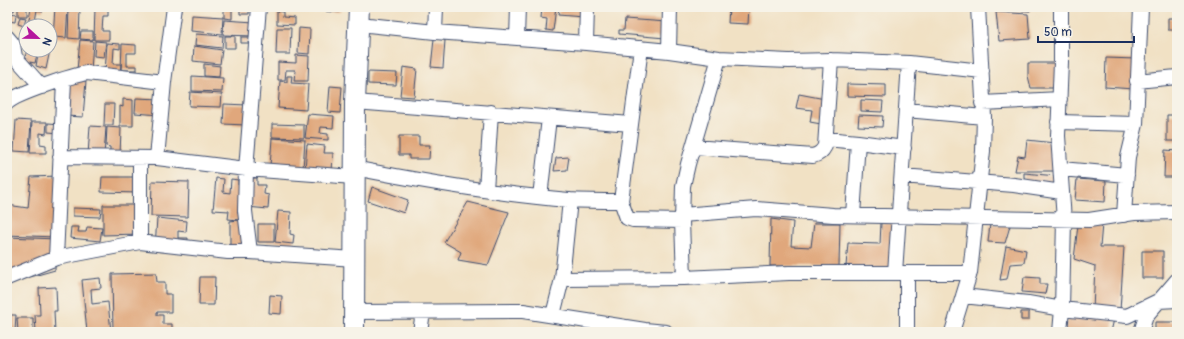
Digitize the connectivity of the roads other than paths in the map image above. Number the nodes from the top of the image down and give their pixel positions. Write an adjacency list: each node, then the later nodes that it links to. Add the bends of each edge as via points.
1 (174, 7): 24 (street)
2 (259, 7): 44 (street)
3 (436, 7): 11 (street)
4 (518, 7): 13 (street)
5 (587, 7): 14 (street)
6 (670, 7): 16 (street)
7 (978, 7): 20 (street)
8 (1061, 7): 26 (street)
9 (1141, 7): 23 (street)
10 (359, 16): 11 (street); 27 (street)
11 (435, 32): 13 (street)
12 (7, 37): 25 (street, via 13,44 16,57)
13 (517, 38): 14 (street)
14 (586, 43): 15 (street)
15 (641, 48): 16 (street); 35 (street)
16 (669, 50): 17 (street)
17 (719, 58): 18 (street); 39 (street)
18 (831, 60): 19 (street); 37 (street)
19 (909, 63): 20 (street); 30 (street)
20 (982, 71): 29 (street)
21 (1177, 77): 23 (street)
22 (64, 80): 24 (street, via 76,74 87,73); 25 (street); 41 (street)
23 (1137, 80): 36 (street)
24 (164, 82): 43 (street)
25 (42, 87): 28 (street)
26 (1060, 99): 29 (street); 34 (street)
27 (355, 102): 31 (street); 46 (street)
28 (7, 103)
29 (982, 103): 32 (street)
30 (906, 110): 32 (street); 40 (street)
31 (491, 112): 33 (street); 50 (street)
32 (984, 117): 49 (street)
33 (549, 118): 35 (street); 52 (street)
34 (1058, 122): 36 (street); 45 (street)
35 (631, 124): 54 (street)
36 (1136, 124): 47 (street, via 1128,157)
37 (826, 139): 38 (street); 39 (street, via 823,150 813,156)
38 (858, 142): 40 (street); 56 (street)
39 (694, 147): 59 (street, via 683,186)
40 (904, 148): 48 (street)
41 (60, 157): 42 (street); 64 (street)
42 (140, 158): 43 (street); 62 (street)
43 (157, 158): 44 (street)
44 (246, 169): 46 (street); 63 (street, via 245,211)
45 (1061, 169): 47 (street); 51 (street)
46 (354, 173): 50 (street); 65 (street)
47 (1127, 175): 57 (street)
48 (902, 176): 49 (street); 58 (street)
49 (980, 182): 51 (street); 60 (street)
50 (486, 190): 52 (street)
51 (1062, 192): 61 (street)
52 (540, 197): 53 (street)
53 (570, 200): 54 (street); 70 (street)
54 (621, 201): 59 (street, via 627,218 633,220)
55 (1177, 212): 57 (street)
56 (853, 215): 58 (street); 59 (street, via 756,209)
57 (1124, 215): 61 (street, via 1089,220)
58 (900, 216): 60 (street); 66 (street)
59 (682, 218): 69 (street)
60 (976, 218): 61 (street); 67 (street)
61 (1064, 220): 75 (street)
62 (140, 242): 63 (street); 64 (street)
63 (250, 252): 65 (street)
64 (56, 258): 68 (street)
65 (355, 259): 76 (street)
66 (901, 273): 67 (street); 69 (street, via 788,273); 84 (street)
67 (970, 273): 72 (street)
68 (7, 278)
69 (684, 278): 70 (street)
70 (562, 279): 78 (street)
71 (1177, 280): 74 (street)
72 (963, 296): 75 (street); 85 (street)
73 (1177, 300): 74 (street)
74 (1158, 301): 75 (street, via 1127,316); 87 (street, via 1146,316)
75 (1062, 309): 86 (street)
76 (355, 312): 77 (street); 81 (street)
77 (423, 312): 78 (street, via 523,311); 82 (street)
78 (553, 315): 79 (street)
79 (586, 326): 80 (street)
80 (645, 331): 83 (street)
81 (354, 332)
82 (420, 332)
83 (666, 332)
84 (907, 332)
85 (952, 332)
86 (1060, 332)
87 (1141, 332)

